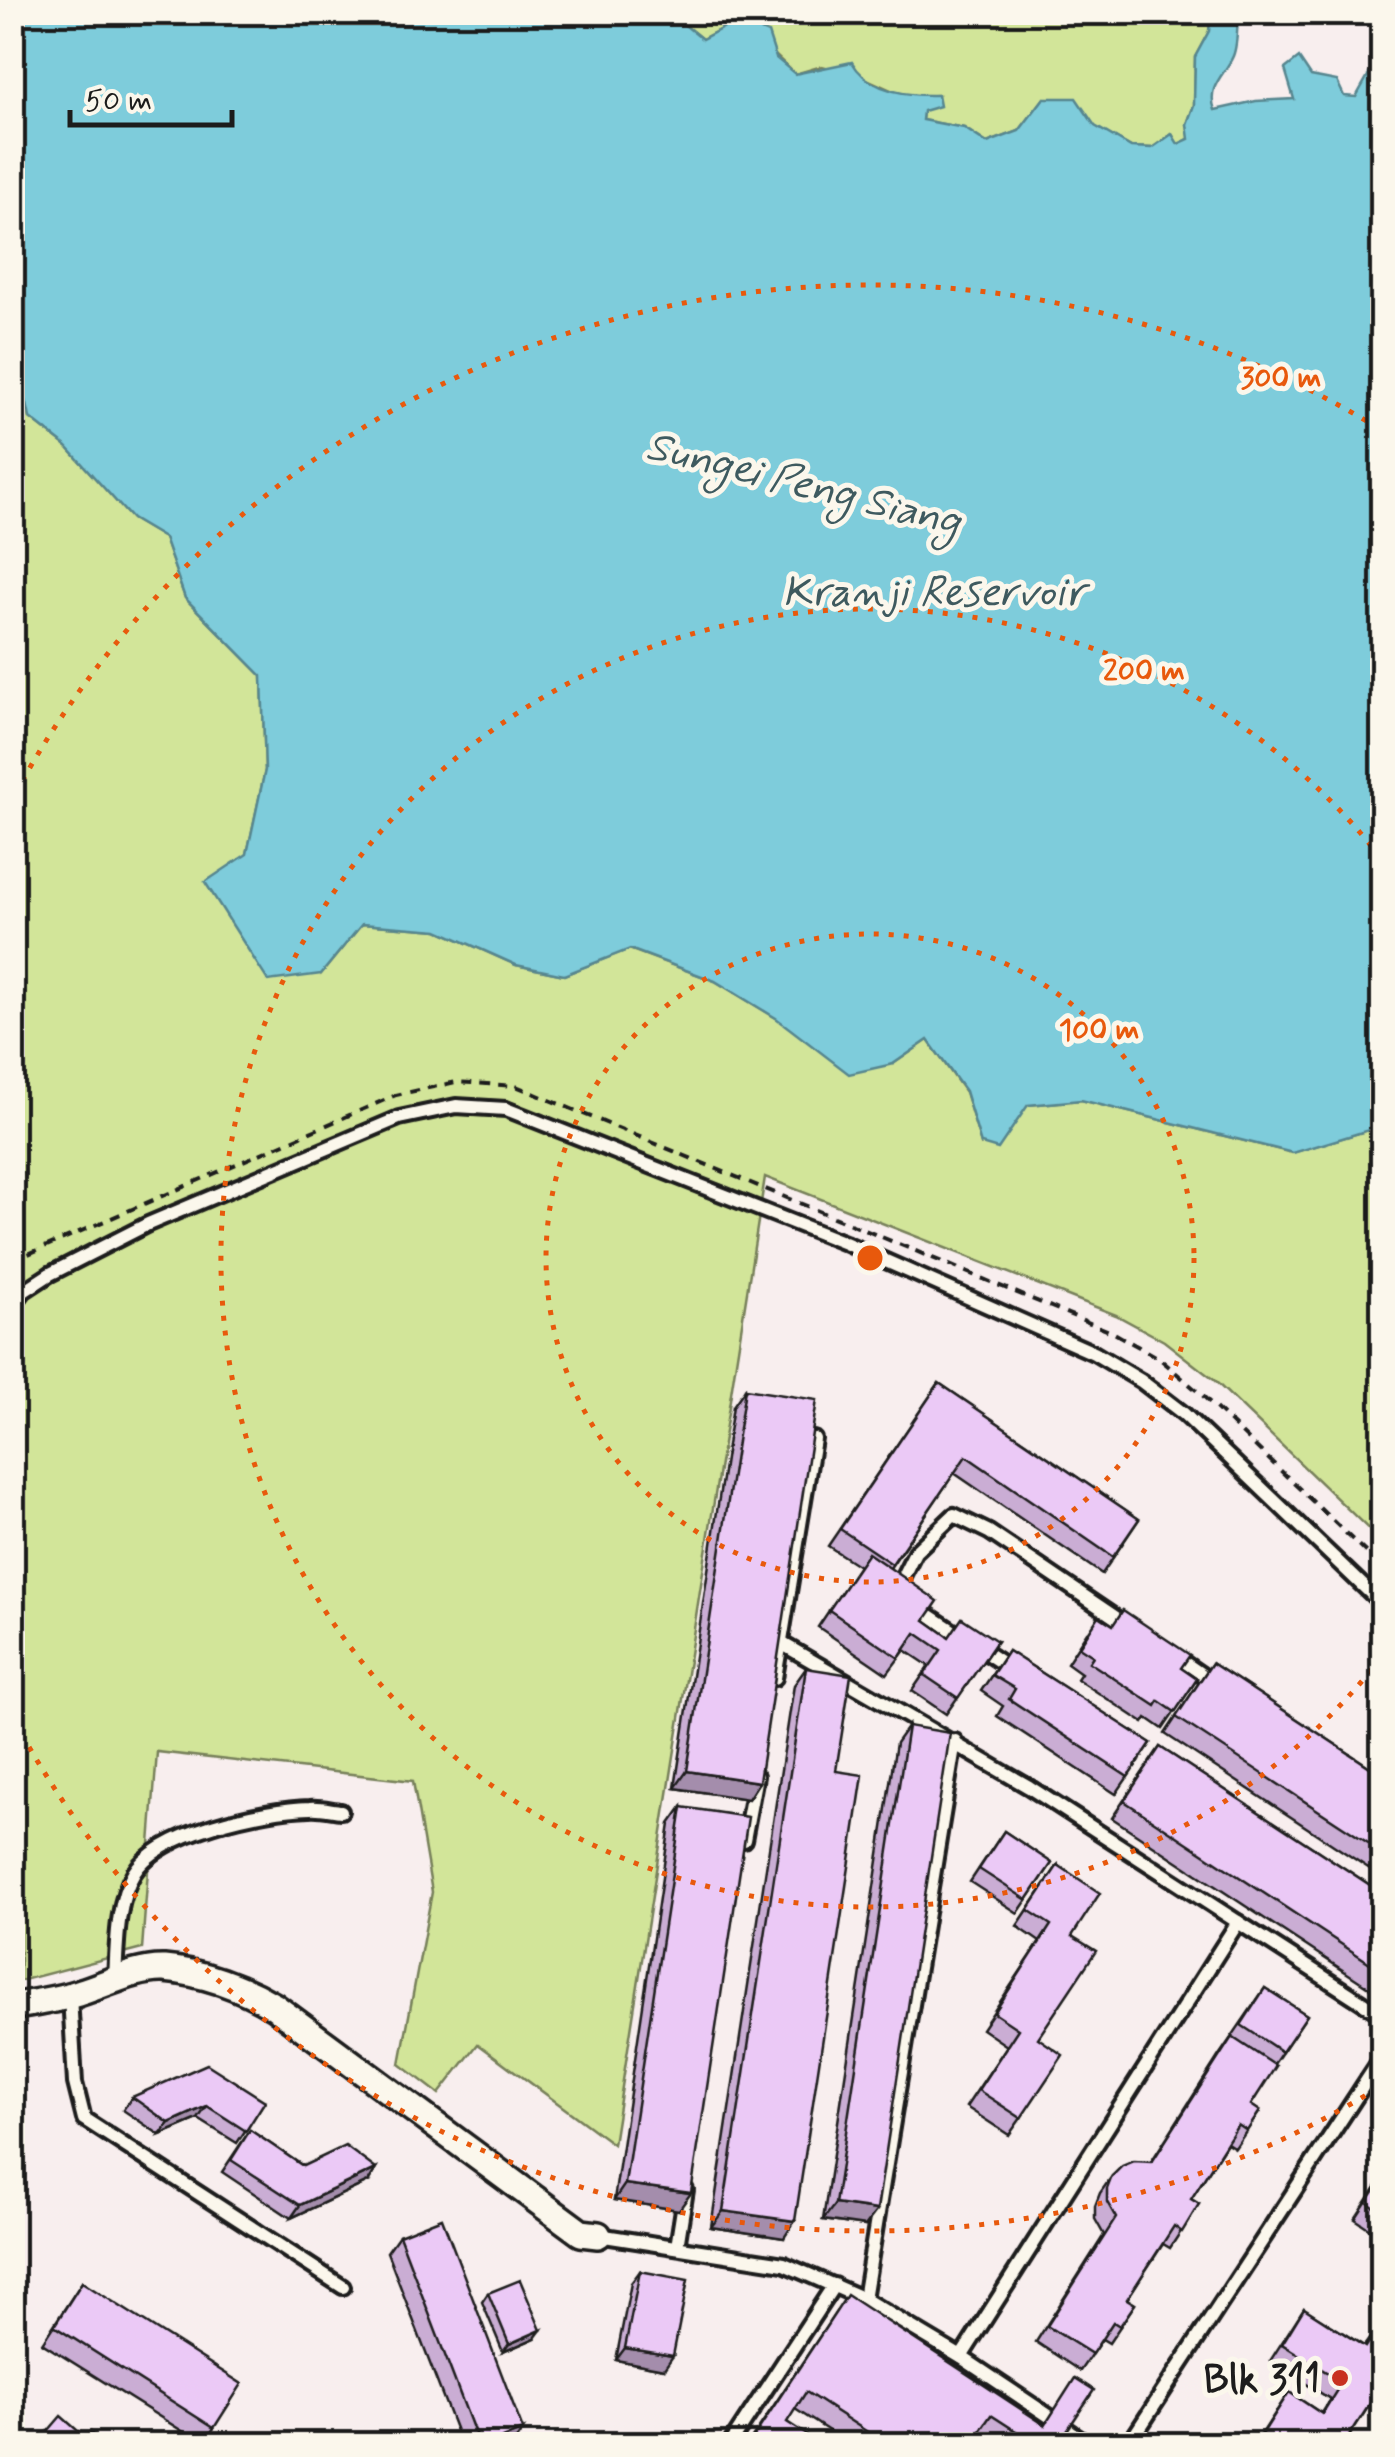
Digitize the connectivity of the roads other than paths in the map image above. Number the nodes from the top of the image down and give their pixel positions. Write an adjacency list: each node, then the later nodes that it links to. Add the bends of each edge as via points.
1 (12, 1307): 3 (lane, via 50,1274 148,1224 399,1118 456,1106 506,1109 845,1243 1094,1353 1184,1414)
2 (814, 1439): 6 (lane)
3 (1382, 1604)
4 (1136, 1631): 7 (lane, via 954,1515 915,1552 895,1592)
5 (1153, 1642): 8 (lane)
6 (782, 1643): 9 (lane); 10 (lane)
7 (1023, 1677)
8 (1235, 1698)
9 (770, 1702)
10 (956, 1742): 14 (lane); 25 (lane)
11 (759, 1758): 13 (lane)
12 (340, 1812): 15 (lane, via 310,1808 230,1821 150,1856 126,1894)
13 (742, 1852)
14 (1238, 1922): 18 (lane); 26 (lane)
15 (115, 1979): 16 (street); 21 (street, via 161,1969 248,1991 581,2232)
16 (70, 1996): 17 (street); 24 (lane, via 84,2119)
17 (12, 2007)
18 (1382, 2014)
19 (1382, 2058): 31 (lane)
20 (687, 2181): 22 (lane)
21 (598, 2235): 22 (lane)
22 (677, 2247): 23 (lane, via 784,2264)
23 (834, 2285): 25 (lane); 29 (lane)
24 (342, 2287)
25 (864, 2299): 26 (lane)
26 (961, 2357): 27 (lane)
27 (1050, 2416)
28 (1067, 2429): 30 (lane)
29 (730, 2444)
30 (1089, 2444)
31 (1130, 2444)

